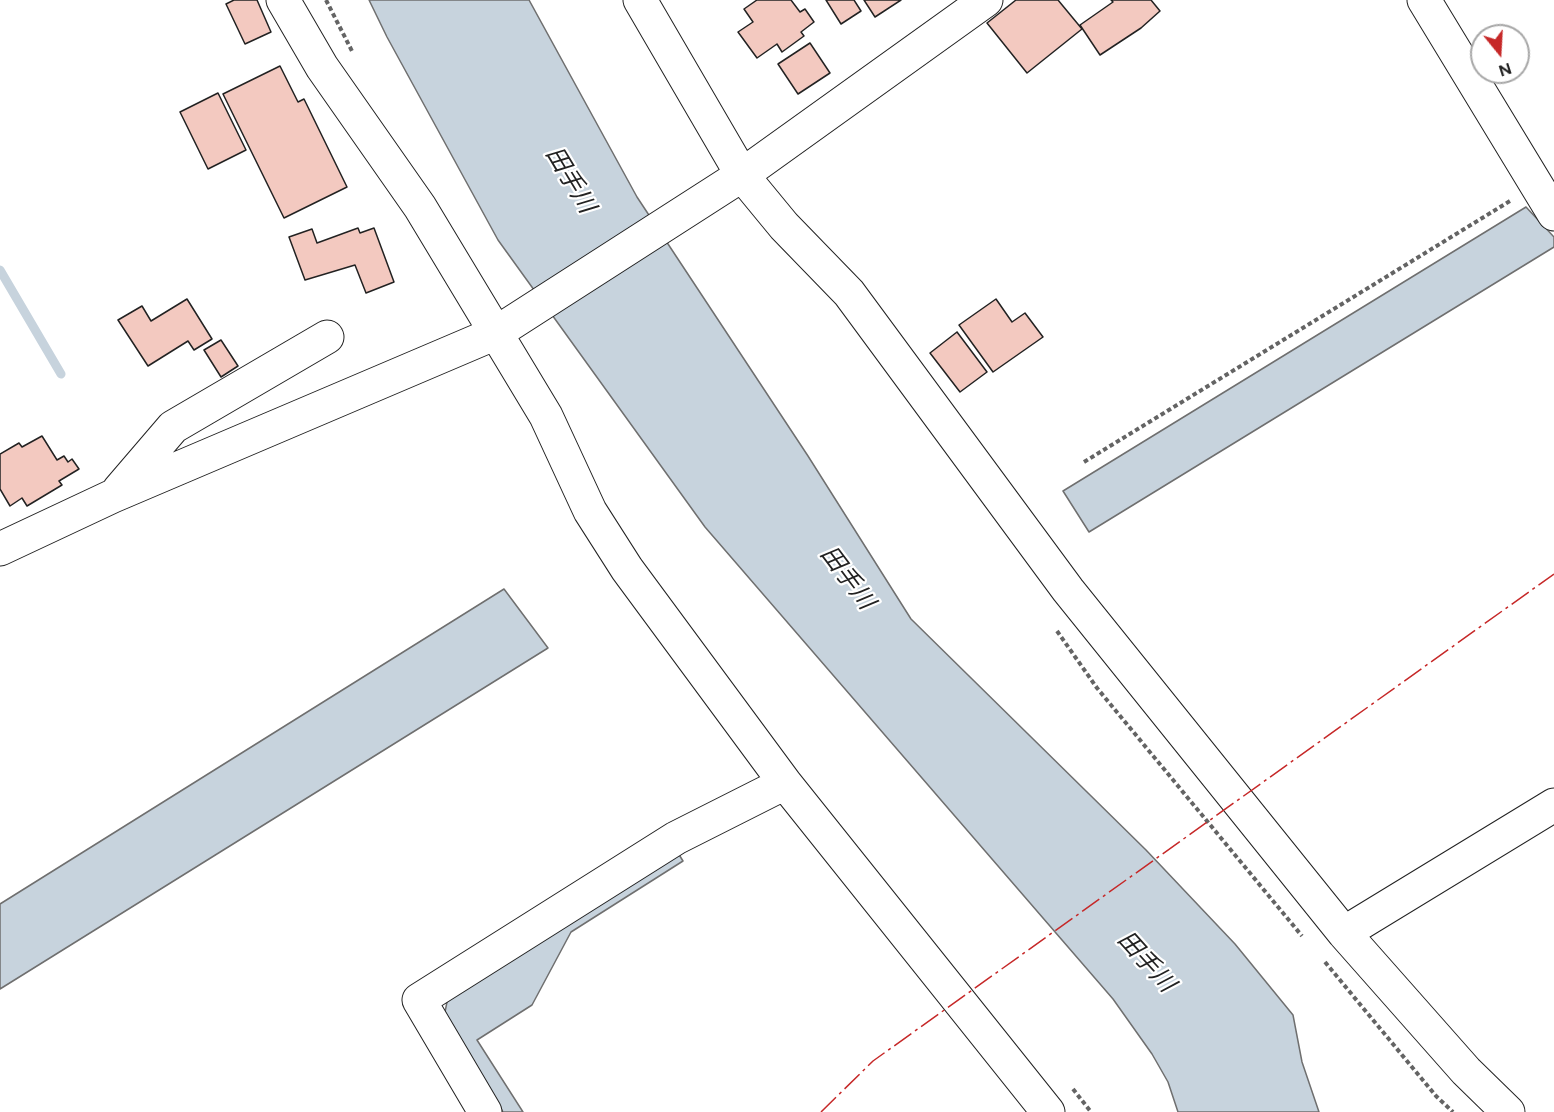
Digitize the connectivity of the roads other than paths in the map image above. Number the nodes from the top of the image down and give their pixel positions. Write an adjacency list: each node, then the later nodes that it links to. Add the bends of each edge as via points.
1 (283, 0): 8 (street, via 322,67)
2 (640, 0): 5 (street)
3 (986, 0): 5 (street)
4 (1424, 0): 6 (street)
5 (734, 180): 8 (street); 14 (street, via 849,293 1068,590)
6 (1545, 180): 7 (street)
7 (1554, 214)
8 (507, 326): 10 (street); 12 (street, via 590,511 627,569)
9 (327, 337): 10 (street, via 173,427)
10 (113, 496): 11 (street)
11 (0, 549)
12 (784, 783): 15 (street, via 676,838 419,1000); 16 (street)
13 (1554, 805): 14 (street)
14 (1344, 933): 17 (street, via 1466,1071)
15 (485, 1112)
16 (1048, 1112)
17 (1508, 1112)

